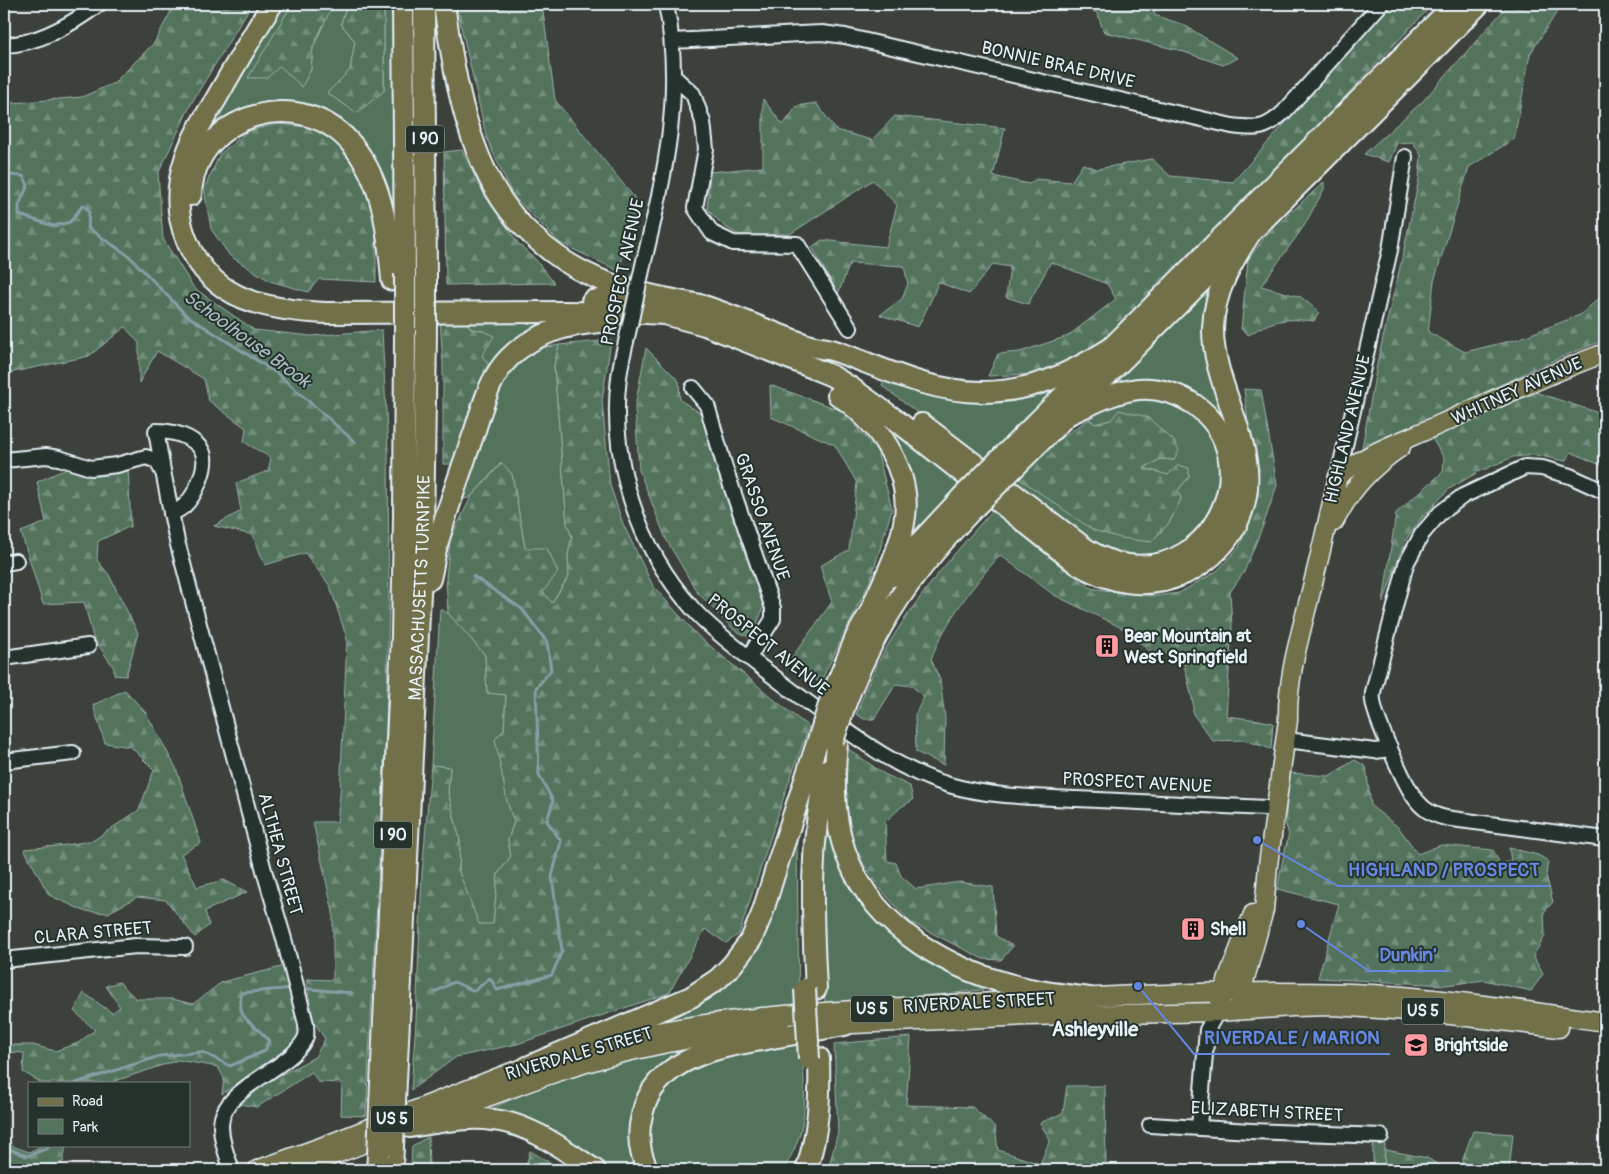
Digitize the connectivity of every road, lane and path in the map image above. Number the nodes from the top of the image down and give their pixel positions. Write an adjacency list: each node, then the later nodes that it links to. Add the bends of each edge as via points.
1 (99, 4): 11 (street, via 52,33)
2 (272, 4): 16 (highway, via 198,129 186,155 180,180 178,207 185,236 199,265 220,286 259,304 302,312 645,313)
3 (403, 4): 15 (highway, MASSACHUSETTS TURNPIKE / I 90)
4 (424, 4): 35 (highway, MASSACHUSETTS TURNPIKE / I 90, bridge, via 426,335)
5 (444, 4): 16 (highway, via 457,77 476,148 484,170 504,203 530,234 562,260)
6 (666, 4): 10 (street, PROSPECT AVENUE)
7 (1380, 4): 10 (street, BONNIE BRAE DRIVE, via 1284,112 1268,125 1258,128 1232,126 833,34)
8 (1455, 4): 19 (highway)
9 (1478, 4): 14 (highway)
10 (673, 41): 12 (street, PROSPECT AVENUE)
11 (4, 45)
12 (674, 77): 17 (street, via 693,94 703,122 706,149 695,208 712,233 733,243 797,244); 38 (street, PROSPECT AVENUE, bridge, via 669,144 626,342 619,389 618,432 634,510 662,567 693,609)
13 (1405, 158): 27 (street, HIGHLAND AVENUE, via 1390,250)
14 (1250, 234): 21 (highway, via 1222,283 1213,327 1217,360 1246,457 1244,505 1232,532 1213,555 1191,571 1168,580 1133,584 1091,572 896,420 832,376); 23 (highway)
15 (398, 277): 16 (highway, via 374,181 361,157 337,130 300,113 278,111 255,116 233,126 208,149 197,169 191,191 192,217 198,239 220,270 258,293 289,300 345,304 626,297); 61 (highway, MASSACHUSETTS TURNPIKE / I 90, bridge, via 403,565)
16 (666, 307): 18 (highway, via 705,306); 21 (highway); 35 (highway, via 556,330 527,343 502,366 486,396 442,530)
17 (850, 328)
18 (812, 346): 19 (highway, via 833,350 924,384 984,392 1049,381); 23 (highway, via 904,410 1098,556 1129,566 1167,562 1194,548 1208,534 1225,502 1230,465 1217,428 1198,407 1172,393 1138,389 1108,397)
19 (1108, 350): 26 (highway)
20 (1605, 353): 24 (main road, WHITNEY AVENUE)
21 (808, 366): 34 (highway, via 828,389 850,402 874,426 903,483 906,501 904,525)
22 (694, 388): 38 (street, GRASSO AVENUE, via 707,405 773,608 773,618)
23 (1067, 415): 26 (highway)
24 (1428, 429): 27 (main road, WHITNEY AVENUE); 29 (main road, WHITNEY AVENUE, via 1393,452)
25 (4, 460): 28 (street, via 50,456 91,468 146,457 157,461)
26 (1007, 464): 31 (highway, bridge)
27 (1343, 466): 29 (main road); 33 (main road, HIGHLAND AVENUE)
28 (162, 471): 32 (street, ALTHEA STREET); 32 (street, ALTHEA STREET, via 156,430 189,439 204,454 197,488 183,507)
29 (1361, 480): 33 (main road, WHITNEY AVENUE, via 1345,500)
30 (1605, 492): 43 (street, via 1570,476 1526,467 1462,496 1440,513 1422,534 1406,564 1374,688 1374,705)
31 (969, 502): 34 (highway, via 941,519 892,577); 40 (highway, via 897,600)
32 (171, 514): 67 (street, ALTHEA STREET, via 306,1024 303,1042 287,1060 233,1099 224,1112 222,1135)
33 (1322, 544): 39 (main road, HIGHLAND AVENUE)
34 (870, 612): 40 (highway, via 846,659)
35 (418, 620): 61 (highway, MASSACHUSETTS TURNPIKE / I 90)
36 (88, 646): 37 (street)
37 (4, 658)
38 (749, 658): 47 (street, PROSPECT AVENUE, via 892,761 950,785 998,794)
39 (1288, 700): 42 (main road, HIGHLAND AVENUE); 47 (main road, HIGHLAND AVENUE, via 1280,717)
40 (839, 707): 41 (highway, bridge)
41 (830, 739): 45 (highway); 51 (highway, via 813,857); 53 (highway, via 836,813 843,844 856,875 888,918 933,952 986,976 1024,988)
42 (1286, 740): 43 (street, via 1375,751); 47 (main road, HIGHLAND AVENUE)
43 (1390, 747): 48 (street, via 1414,798 1432,814)
44 (73, 753): 46 (street)
45 (812, 758): 51 (highway, via 802,839); 60 (highway, via 762,914 751,940 732,965 691,997)
46 (4, 761)
47 (1271, 809): 52 (main road, HIGHLAND AVENUE, via 1258,864 1255,909); 54 (main road, HIGHLAND AVENUE, via 1262,921)
48 (1605, 839)
49 (185, 947): 50 (street, CLARA STREET, via 136,946)
50 (4, 960)
51 (811, 989): 59 (highway)
52 (1223, 993): 53 (main road, RIVERDALE STREET / US 5); 54 (main road, RIVERDALE STREET / US 5); 55 (main road, HIGHLAND AVENUE)
53 (1089, 998): 60 (main road, RIVERDALE STREET / US 5, via 844,1010 701,1024 620,1040)
54 (1240, 1002): 55 (main road, RIVERDALE STREET / US 5); 56 (main road, RIVERDALE STREET / US 5, via 1333,993 1380,995); 58 (main road, RIVERDALE STREET / US 5, via 1395,1009)
55 (1217, 1012): 57 (main road, RIVERDALE STREET / US 5, via 1027,1016); 64 (street, via 1206,1030)
56 (1605, 1022)
57 (845, 1025): 63 (main road, RIVERDALE STREET / US 5, via 724,1034 631,1051 552,1074); 72 (highway, via 718,1049 694,1057 669,1071 649,1095 641,1119 640,1147)
58 (1605, 1034)
59 (814, 1058): 73 (highway, via 806,1120); 74 (highway, via 820,1101)
60 (527, 1067): 68 (main road, RIVERDALE STREET / US 5)
61 (388, 1104): 66 (highway, MASSACHUSETTS TURNPIKE / I 90, bridge)
62 (1150, 1125): 64 (street, ELIZABETH STREET)
63 (409, 1127): 69 (main road, RIVERDALE STREET / US 5); 71 (highway, via 469,1119 505,1122 540,1136)
64 (1199, 1127): 65 (street, ELIZABETH STREET)
65 (1381, 1136)
66 (383, 1157): 70 (highway, MASSACHUSETTS TURNPIKE / I 90)
67 (232, 1170)
68 (257, 1170)
69 (294, 1170)
70 (392, 1170)
71 (595, 1170)
72 (648, 1170)
73 (791, 1170)
74 (806, 1170)

